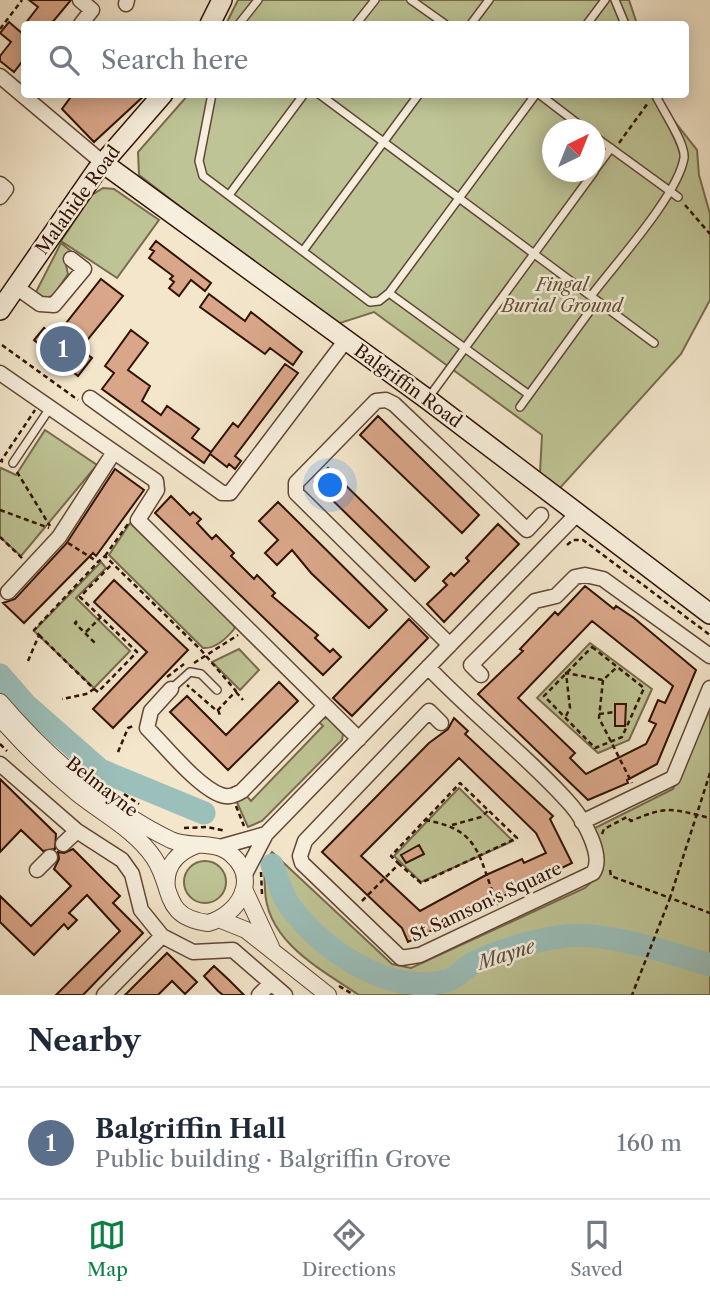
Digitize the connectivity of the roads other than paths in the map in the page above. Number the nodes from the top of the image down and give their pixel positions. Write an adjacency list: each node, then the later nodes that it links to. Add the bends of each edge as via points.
1 (80, 0): 9 (street, via 92,10)
2 (222, 0): 10 (main road)
3 (258, 0): 11 (lane)
4 (375, 0): 12 (lane)
5 (411, 0): 13 (lane)
6 (489, 0): 14 (lane)
7 (605, 0): 15 (lane)
8 (615, 0): 16 (lane)
9 (83, 21)
10 (212, 21)
11 (241, 21)
12 (358, 21)
13 (440, 21)
14 (473, 21)
15 (589, 21)
16 (624, 21)
17 (0, 76): 18 (street)
18 (21, 91)
19 (29, 98): 33 (street)
20 (160, 98): 33 (main road, Malahide Road)
21 (211, 98): 37 (lane, via 199,161 203,176)
22 (301, 98): 37 (lane)
23 (324, 98): 29 (lane)
24 (416, 98): 29 (lane)
25 (535, 98): 40 (lane)
26 (543, 98): 28 (lane)
27 (656, 98): 36 (lane, via 680,139 684,157)
28 (571, 119)
29 (383, 143): 40 (lane); 41 (lane)
30 (605, 144): 31 (lane)
31 (612, 149): 32 (lane); 36 (lane)
32 (605, 158)
33 (103, 163): 44 (main road, Malahide Road); 48 (main road, Balgriffin Road)
34 (586, 182): 42 (lane)
35 (0, 184): 38 (street, via 6,189)
36 (669, 191): 39 (lane); 46 (lane)
37 (229, 195): 41 (lane)
38 (0, 197)
39 (678, 197)
40 (459, 198): 42 (lane); 45 (lane)
41 (303, 251): 45 (lane, via 370,302)
42 (533, 254): 46 (lane); 50 (lane)
43 (71, 259): 44 (street, via 84,269 54,305 40,304)
44 (16, 287): 47 (main road, Malahide Road)
45 (389, 293): 50 (lane)
46 (594, 299): 49 (lane); 52 (lane)
47 (0, 310)
48 (346, 340): 53 (street, via 230,493 222,493); 54 (main road, Balgriffin Road)
49 (654, 344)
50 (464, 348): 52 (lane); 54 (lane)
51 (0, 373): 55 (street)
52 (528, 394): 56 (lane)
53 (90, 398)
54 (427, 399): 59 (main road, Balgriffin Road)
55 (45, 405): 57 (street); 58 (lane)
56 (520, 407)
57 (114, 452): 61 (street, via 59,537); 71 (street, via 156,481 157,490 138,520)
58 (13, 463)
59 (577, 514): 62 (main road, Balgriffin Road); 63 (street)
60 (541, 515): 63 (street, via 527,530 386,400 376,401 296,483 296,493)
61 (8, 592)
62 (710, 614)
63 (450, 645): 65 (street)
64 (710, 656): 66 (street, via 603,579 586,575 569,581 556,596 531,603 471,665)
65 (428, 667): 74 (street); 76 (street)
66 (481, 674)
67 (710, 688): 76 (street, via 673,778)
68 (171, 690): 69 (lane, via 190,673 201,674); 71 (street, via 147,721 147,728 221,795 242,791)
69 (217, 690)
70 (0, 702): 80 (street, Belmayne, via 42,746 111,803 174,841)
71 (324, 706): 74 (street)
72 (0, 718): 85 (street, Belmayne, via 38,760 142,844 155,860)
73 (441, 723): 76 (street, St Samson's Square, via 429,711 303,846 302,863 401,958 420,955 596,870 597,854)
74 (359, 739): 78 (street)
75 (0, 764): 77 (street)
76 (582, 822)
77 (77, 831): 79 (street); 87 (street, via 122,860 132,874 141,911)
78 (266, 834): 81 (street); 84 (street)
79 (63, 845)
80 (197, 845): 81 (street, Belmayne); 85 (street, via 185,850 169,869)
81 (220, 847): 84 (street, Belmayne, via 232,854)
82 (50, 857): 83 (street)
83 (37, 870)
84 (244, 882): 86 (street, via 240,902); 88 (street, Belmayne)
85 (167, 894): 86 (street, Belmayne, via 183,916 208,923)
86 (221, 920): 88 (street, Belmayne)
87 (162, 936): 89 (street, via 194,952 233,950); 90 (street)
88 (273, 949): 93 (street, Belmayne)
89 (271, 983): 91 (street); 92 (street)
90 (103, 995)
91 (259, 995)
92 (285, 995)
93 (328, 995)

